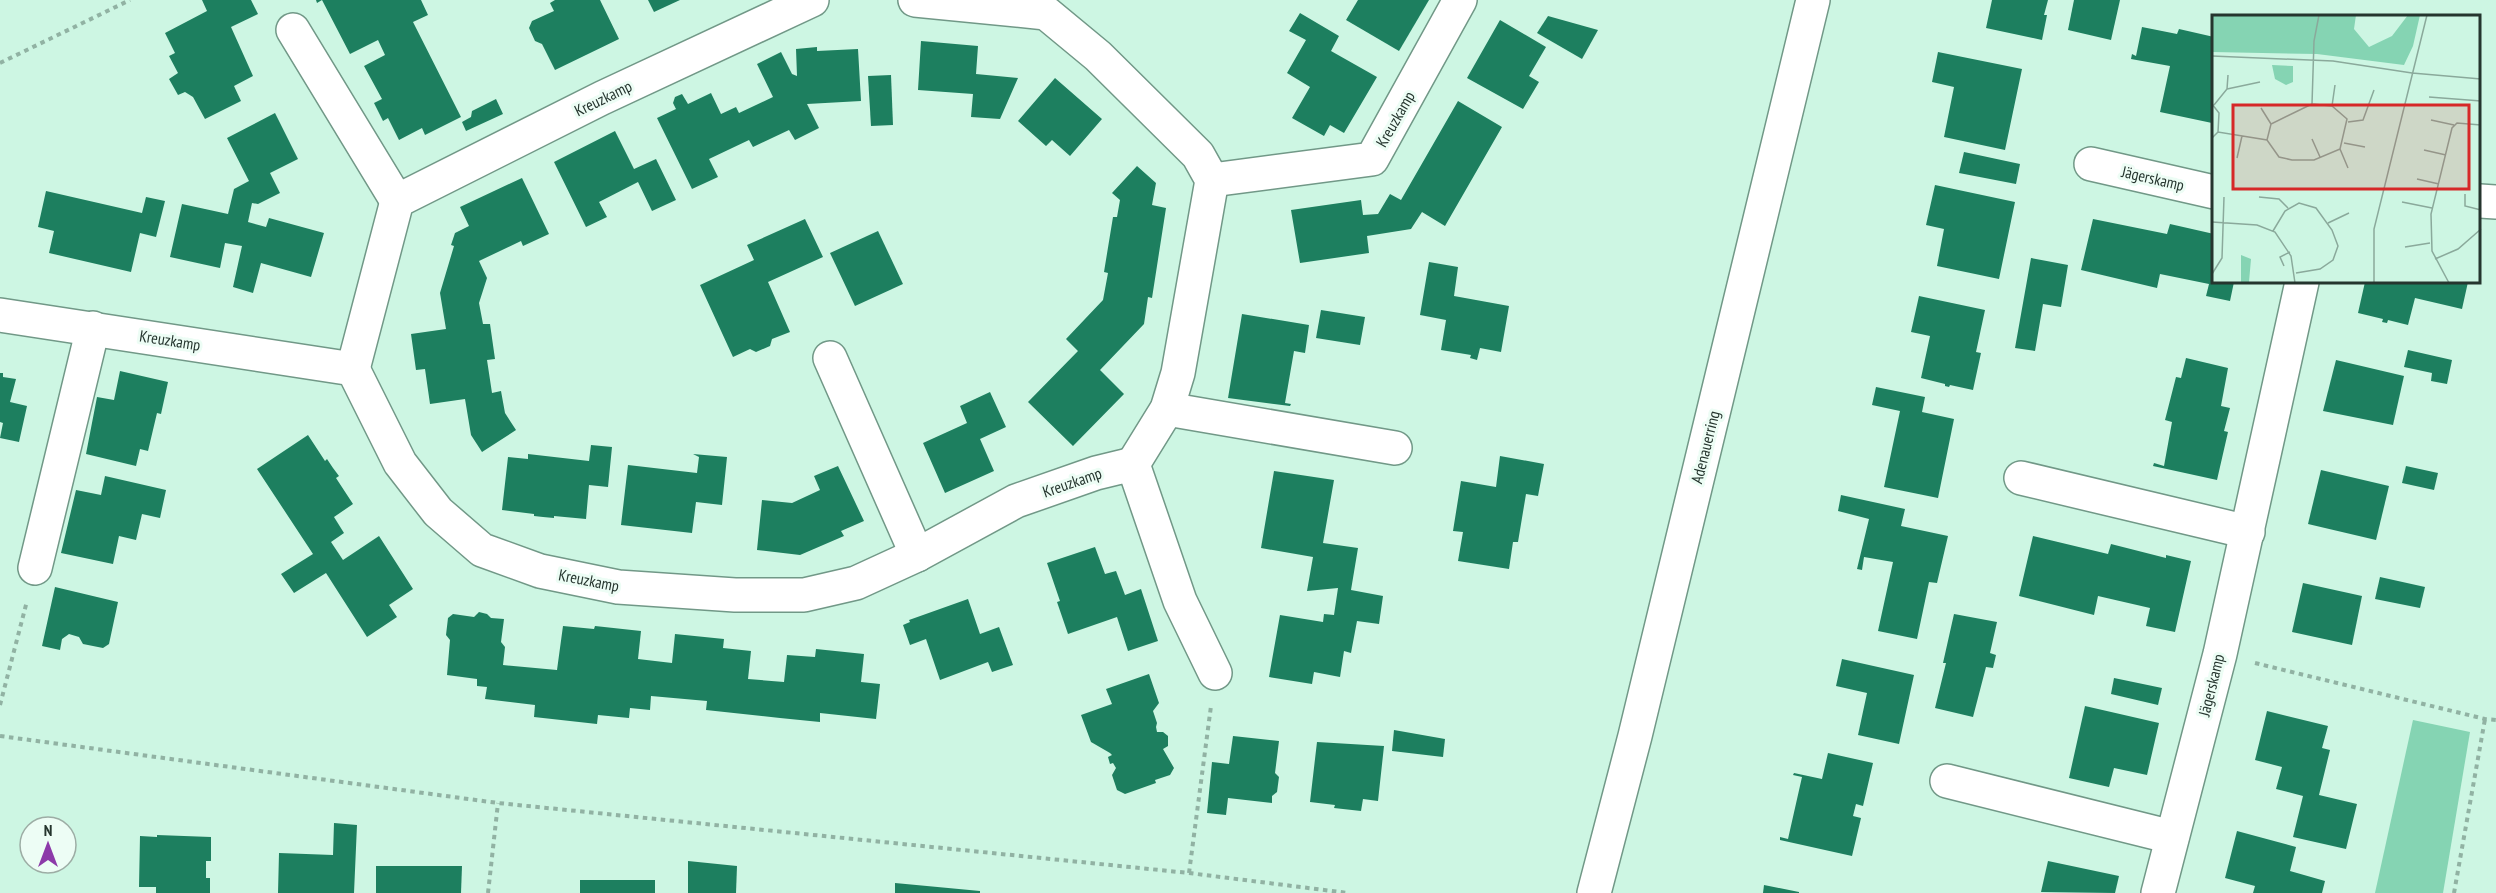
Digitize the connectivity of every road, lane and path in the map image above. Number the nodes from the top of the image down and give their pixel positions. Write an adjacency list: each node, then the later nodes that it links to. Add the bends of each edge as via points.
1 (130, 0): 8 (path)
2 (812, 0): 12 (street, Kreuzkamp, via 602,98)
3 (915, 0): 6 (street)
4 (1460, 0): 10 (street, Kreuzkamp, via 1372,159)
5 (1813, 0): 39 (street, Adenauerring)
6 (1049, 6): 10 (street, via 1198,155)
7 (293, 30): 12 (street)
8 (0, 63)
9 (2091, 164): 11 (street, Jägerskamp)
10 (1212, 180): 20 (street, via 1178,374)
11 (2212, 192)
12 (398, 201): 19 (street)
13 (2481, 201): 14 (street)
14 (2496, 202)
15 (2302, 284): 24 (street, Jägerskamp)
16 (0, 315): 17 (street, Kreuzkamp)
17 (93, 328): 19 (street, Kreuzkamp); 26 (street)
18 (830, 358): 25 (street)
19 (354, 369): 25 (street, Kreuzkamp, via 400,463 438,512 482,550 540,571 618,587 804,595 856,583)
20 (1167, 409): 21 (street); 22 (street)
21 (1395, 448)
22 (1132, 464): 25 (street, Kreuzkamp, via 1016,501); 28 (street, via 1180,601)
23 (2021, 478): 24 (street)
24 (2248, 532): 27 (street, Jägerskamp)
25 (917, 555)
26 (35, 568): 29 (path)
27 (2220, 654): 30 (path); 35 (street, Jägerskamp)
28 (1215, 673): 36 (path)
29 (0, 705)
30 (2485, 719): 31 (path); 41 (path)
31 (2496, 720)
32 (0, 736): 34 (path)
33 (1947, 781): 35 (street)
34 (498, 803): 36 (path); 37 (path)
35 (2172, 837): 40 (street, Jägerskamp)
36 (1189, 873): 38 (path)
37 (488, 893)
38 (1348, 893)
39 (1594, 893)
40 (2158, 893)
41 (2454, 893)

